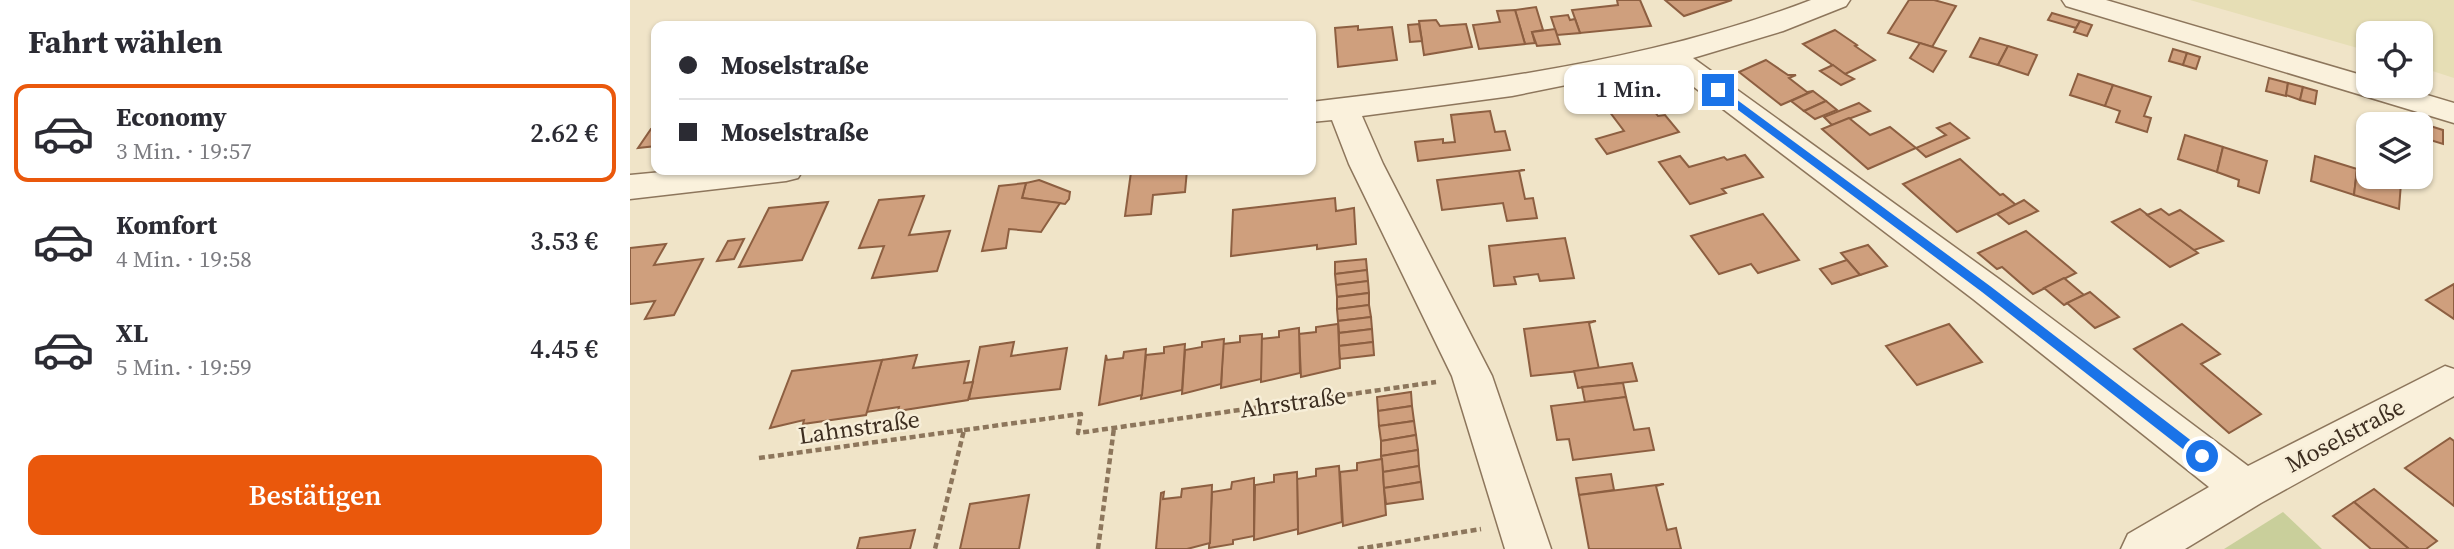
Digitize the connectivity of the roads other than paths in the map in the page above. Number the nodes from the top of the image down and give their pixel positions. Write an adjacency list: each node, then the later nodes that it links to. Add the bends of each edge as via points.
1 (1836, 0): 4 (street)
2 (2076, 0): 9 (street)
3 (2151, 0): 5 (street)
4 (1673, 57): 8 (street, via 1573,79); 13 (street, via 1986,289)
5 (2356, 59)
6 (2433, 81): 7 (street)
7 (2454, 87)
8 (1327, 110): 14 (street, via 1366,164 1472,376)
9 (2454, 113)
10 (740, 175): 11 (street)
11 (630, 187)
12 (2445, 382): 13 (street, Moselstraße)
13 (2245, 489): 15 (street, Moselstraße)
14 (1524, 536)
15 (2144, 549)

